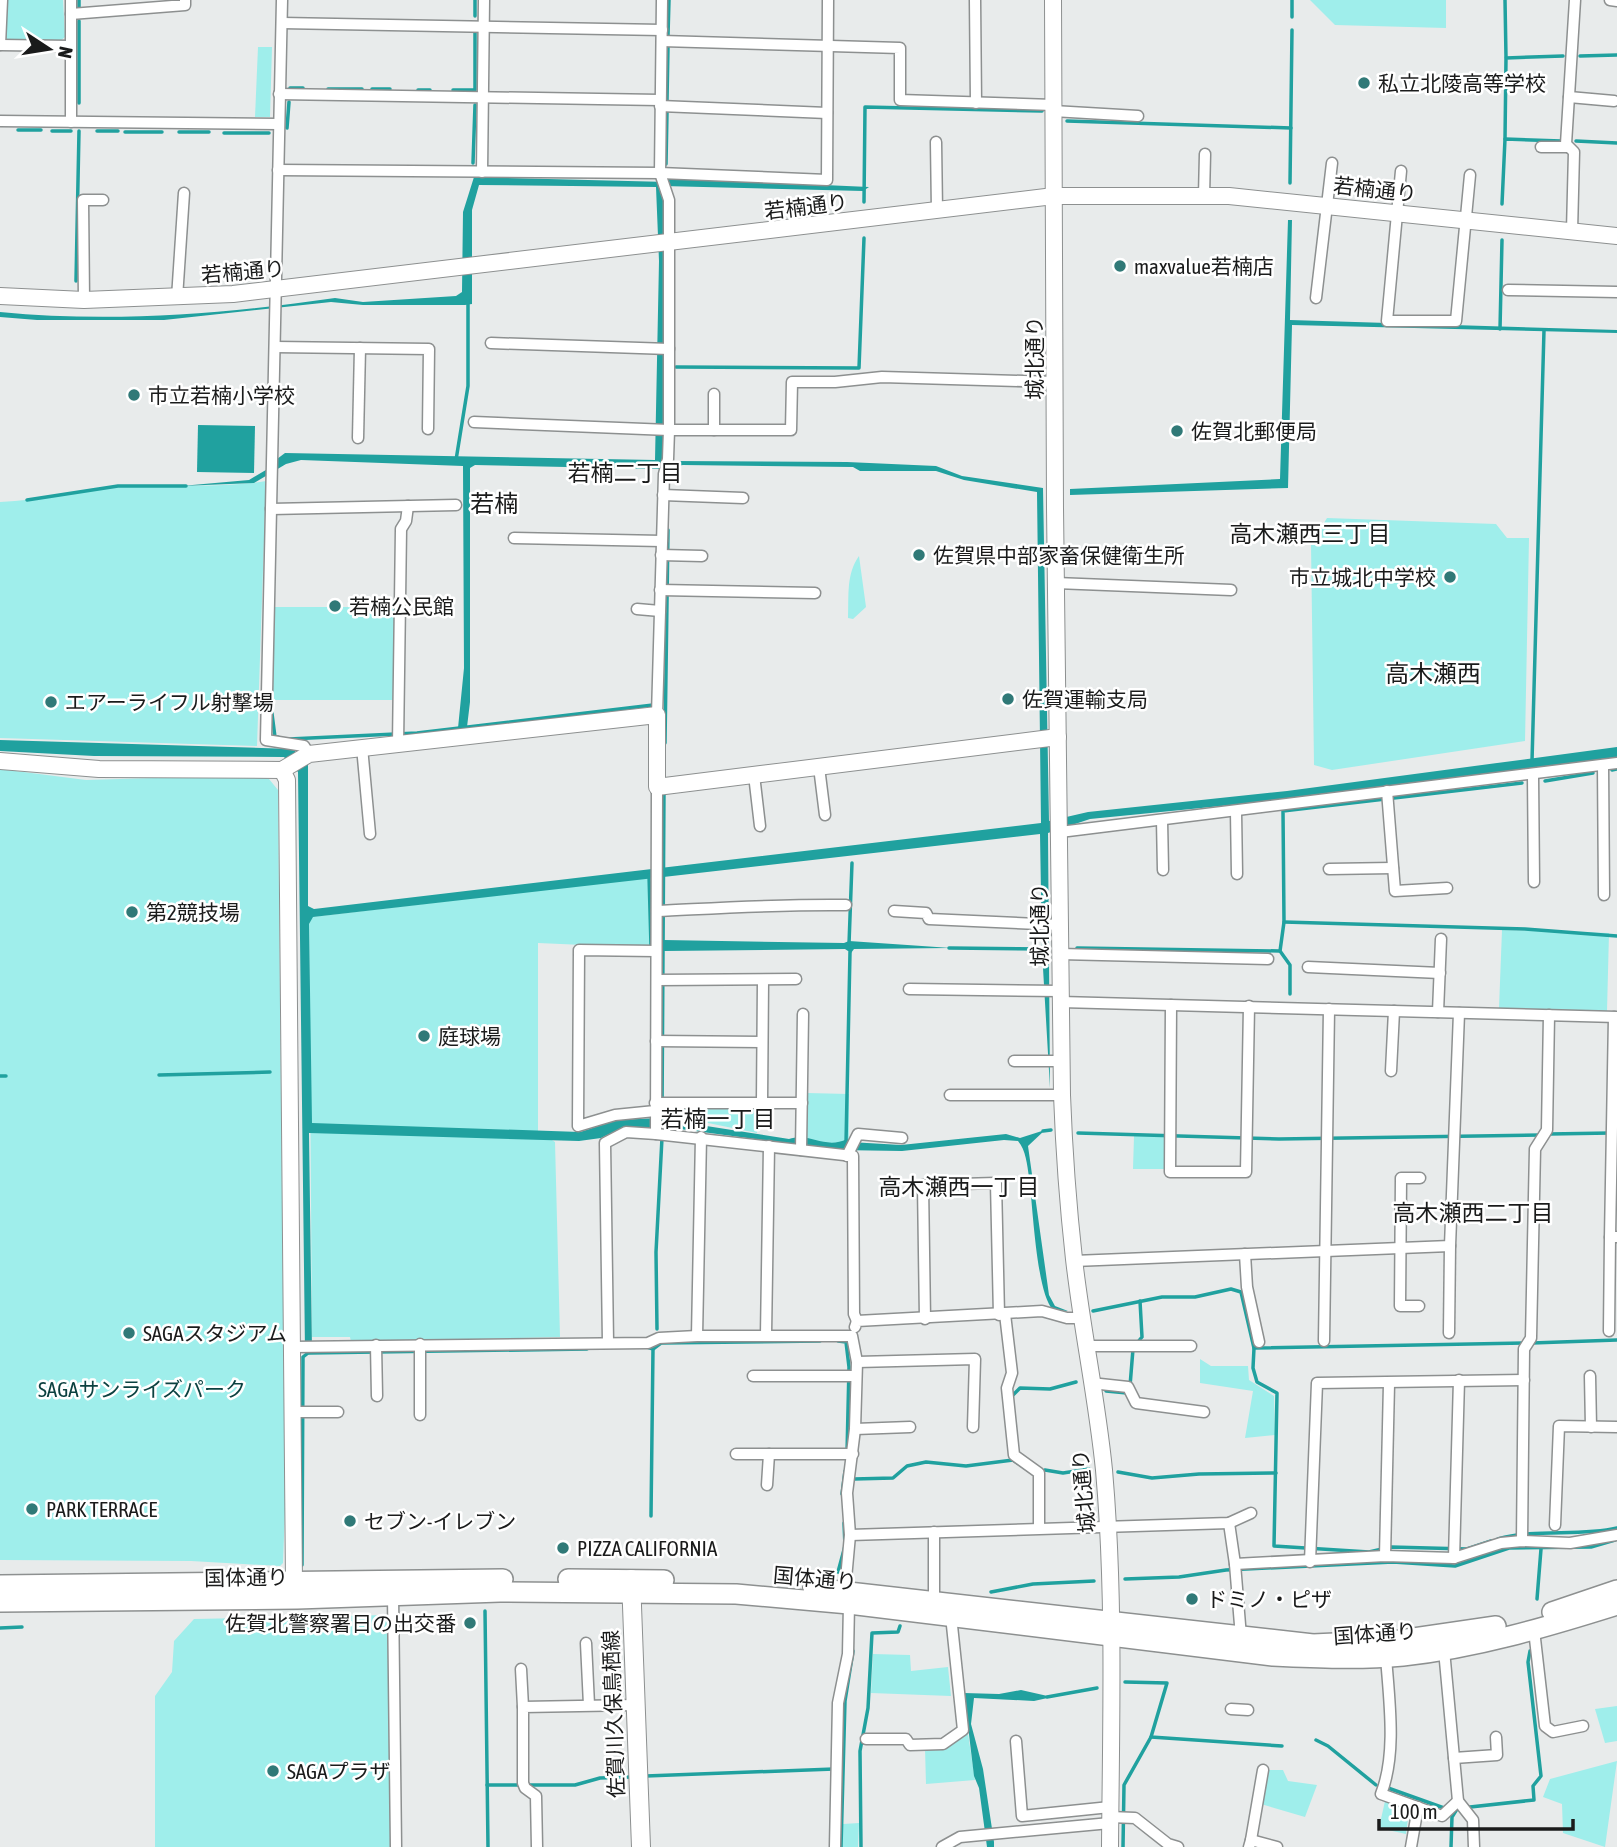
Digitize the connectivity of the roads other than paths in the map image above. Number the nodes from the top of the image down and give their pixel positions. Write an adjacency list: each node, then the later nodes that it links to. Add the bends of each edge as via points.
1 (2, 0): 18 (street)
2 (71, 0): 13 (street)
3 (185, 0): 13 (street, via 185,5)
4 (282, 0): 14 (street)
5 (484, 0): 15 (street)
6 (662, 0): 16 (street)
7 (828, 0): 17 (street)
8 (975, 0): 25 (street)
9 (1054, 0): 26 (street, 城北通り)
10 (1575, 0): 21 (street)
11 (1610, 0): 12 (street)
12 (1617, 1)
13 (71, 15): 19 (street)
14 (282, 23): 15 (street); 20 (street)
15 (484, 25): 16 (street); 22 (street)
16 (662, 36): 17 (street); 24 (street)
17 (827, 44): 25 (street, via 900,48 900,100); 27 (street)
18 (1, 45): 19 (street)
19 (71, 46): 30 (street)
20 (279, 94): 22 (street); 31 (street)
21 (1569, 97): 23 (street); 34 (street)
22 (483, 98): 24 (street); 38 (street)
23 (1614, 101)
24 (660, 103): 27 (street); 41 (street)
25 (976, 103): 26 (street)
26 (1053, 108): 28 (street); 43 (street, 城北通り)
27 (827, 113): 41 (street, via 827,180)
28 (1138, 116)
29 (0, 121): 30 (street)
30 (71, 122): 31 (street)
31 (278, 124): 37 (street)
32 (936, 142): 47 (street)
33 (1541, 147): 34 (street)
34 (1567, 147): 50 (street, via 1574,152)
35 (1205, 154): 44 (street)
36 (1332, 163): 46 (street)
37 (278, 170): 38 (street); 59 (street)
38 (482, 172): 41 (street)
39 (1401, 172): 48 (street)
40 (1470, 174): 49 (street)
41 (664, 180): 52 (street)
42 (184, 193): 56 (street)
43 (1054, 196): 44 (street, 若楠通り); 47 (street, 若楠通り); 64 (street, 城北通り)
44 (1204, 196): 46 (street, 若楠通り)
45 (103, 200): 58 (street, via 83,200)
46 (1327, 206): 48 (street, 若楠通り); 57 (street)
47 (937, 211): 52 (street, 若楠通り)
48 (1397, 212): 49 (street, 若楠通り); 49 (street, via 1387,321 1456,321)
49 (1468, 220): 50 (street, 若楠通り)
50 (1572, 231): 51 (street, 若楠通り)
51 (1617, 236)
52 (663, 245): 59 (street, 若楠通り, via 460,268); 63 (street)
53 (1508, 290): 54 (street)
54 (1617, 292)
55 (0, 296): 58 (street, 若楠通り)
56 (177, 298): 58 (street, 若楠通り); 59 (street, 若楠通り)
57 (1316, 298)
58 (84, 300)
59 (276, 302): 61 (street)
60 (491, 344): 63 (street)
61 (275, 347): 62 (street); 75 (street)
62 (360, 348): 67 (street, via 429,349); 70 (street)
63 (669, 349): 68 (street)
64 (1055, 382): 69 (street, via 882,377 792,382 791,430); 80 (street, 城北通り)
65 (714, 394): 69 (street)
66 (474, 422): 68 (street)
67 (428, 429)
68 (669, 430): 69 (street); 71 (street, via 664,474)
69 (713, 430)
70 (358, 438)
71 (668, 496): 72 (street); 77 (street)
72 (743, 498)
73 (456, 505): 74 (street)
74 (408, 506): 75 (street); 87 (street, via 401,529)
75 (271, 509): 90 (street, via 266,740 304,746)
76 (514, 538): 77 (street)
77 (662, 541): 78 (street)
78 (666, 556): 79 (street); 81 (street)
79 (702, 556)
80 (1056, 583): 82 (street); 88 (street, 城北通り)
81 (666, 590): 83 (street); 85 (street)
82 (1231, 590)
83 (815, 593)
84 (637, 609): 85 (street)
85 (660, 611): 86 (street)
86 (657, 715): 87 (street); 98 (street)
87 (397, 737): 89 (street)
88 (1048, 738): 94 (street); 104 (street, 城北通り)
89 (362, 747): 90 (street); 105 (street)
90 (309, 754): 95 (street)
91 (0, 761): 95 (street, via 99,769)
92 (1617, 763): 93 (street)
93 (1603, 765): 97 (street); 112 (street)
94 (819, 767): 96 (street); 101 (street)
95 (282, 770): 175 (street, via 288,780)
96 (754, 775): 98 (street); 103 (street)
97 (1533, 776): 99 (street); 110 (street)
98 (662, 787): 114 (street)
99 (1387, 791): 100 (street); 106 (street)
100 (1236, 812): 102 (street); 109 (street)
101 (825, 815)
102 (1162, 820): 104 (street); 108 (street)
103 (760, 826)
104 (1060, 832): 116 (street, 城北通り)
105 (370, 834)
106 (1393, 868): 107 (street); 111 (street, via 1395,891)
107 (1329, 869)
108 (1163, 870)
109 (1237, 874)
110 (1534, 882)
111 (1447, 888)
112 (1604, 895)
113 (846, 905): 114 (street)
114 (657, 911): 118 (street)
115 (894, 911): 116 (street, via 926,913 929,919)
116 (1056, 925): 119 (street, 城北通り)
117 (1441, 939): 122 (street)
118 (657, 945): 124 (street); 146 (street, via 579,950 578,1126)
119 (1060, 954): 120 (street); 127 (street, 城北通り)
120 (1268, 959)
121 (1308, 967): 122 (street)
122 (1440, 973): 132 (street)
123 (796, 979): 125 (street)
124 (662, 980): 125 (street); 137 (street)
125 (764, 981): 138 (street)
126 (909, 989): 127 (street)
127 (1054, 994): 128 (street); 140 (street, 城北通り)
128 (1171, 1005): 129 (street); 129 (street, via 1170,1172 1207,1174 1246,1172)
129 (1249, 1006): 130 (street)
130 (1329, 1009): 131 (street); 157 (street)
131 (1394, 1011): 132 (street); 141 (street)
132 (1438, 1012): 133 (street)
133 (1459, 1013): 135 (street); 155 (street)
134 (803, 1014): 145 (street)
135 (1549, 1015): 136 (street); 183 (street, via 1544,1135 1535,1149 1531,1338 1524,1349)
136 (1615, 1017): 154 (street)
137 (661, 1041): 138 (street); 146 (street)
138 (762, 1042): 144 (street)
139 (1014, 1061): 140 (street)
140 (1054, 1061): 143 (street, 城北通り)
141 (1391, 1071)
142 (950, 1095): 143 (street)
143 (1062, 1095): 159 (street, 城北通り)
144 (762, 1102): 145 (street); 146 (street)
145 (802, 1103): 151 (street)
146 (659, 1105): 147 (street)
147 (656, 1134): 148 (street); 171 (street, via 626,1132 604,1143)
148 (701, 1137): 150 (street); 168 (street)
149 (902, 1138): 152 (street, via 858,1134)
150 (769, 1146): 151 (street); 167 (street)
151 (801, 1150): 152 (street)
152 (848, 1153): 164 (street, via 853,1156)
153 (1420, 1178): 156 (street, via 1401,1178)
154 (1614, 1237): 165 (street)
155 (1450, 1246): 156 (street); 166 (street)
156 (1400, 1248): 157 (street); 160 (street, via 1400,1306)
157 (1324, 1251): 158 (street); 170 (street)
158 (1245, 1254): 159 (street); 172 (street)
159 (1074, 1261): 162 (street, 城北通り)
160 (1419, 1306)
161 (1002, 1314): 162 (street, via 1042,1311); 163 (street); 163 (street, via 996,1183 923,1185); 204 (street, via 1012,1373 1007,1388 1014,1455 1038,1473)
162 (1082, 1318): 173 (street, 城北通り)
163 (925, 1319): 164 (street)
164 (857, 1321): 169 (street)
165 (1609, 1331)
166 (1449, 1334)
167 (766, 1335): 168 (street); 169 (street)
168 (697, 1336): 171 (street, via 648,1343)
169 (852, 1336): 178 (street)
170 (1324, 1341)
171 (608, 1342): 176 (street)
172 (1259, 1342)
173 (1086, 1346): 174 (street); 184 (street, 城北通り)
174 (1192, 1346)
175 (297, 1347): 177 (street); 187 (street)
176 (420, 1349): 177 (street); 190 (street)
177 (377, 1350): 186 (street)
178 (857, 1362): 180 (street); 192 (street, via 975,1359)
179 (754, 1376): 180 (street)
180 (850, 1376): 195 (street)
181 (1590, 1376): 193 (street)
182 (1459, 1380): 183 (street); 185 (street); 210 (street)
183 (1524, 1380): 208 (street)
184 (1091, 1383): 189 (street, via 1130,1390 1136,1403); 203 (street, 城北通り)
185 (1389, 1384): 209 (street); 211 (street, via 1317,1383)
186 (377, 1396)
187 (293, 1412): 188 (street); 213 (street)
188 (338, 1412)
189 (1204, 1412)
190 (420, 1415)
191 (910, 1427): 195 (street)
192 (973, 1427)
193 (1591, 1427): 194 (street); 202 (street, via 1559,1426)
194 (1617, 1427)
195 (855, 1429): 198 (street)
196 (736, 1454): 197 (street)
197 (769, 1454): 198 (street); 199 (street)
198 (847, 1454): 206 (street)
199 (767, 1485)
200 (1251, 1513): 201 (street)
201 (1229, 1522): 203 (street); 212 (street)
202 (1555, 1525)
203 (1108, 1526): 204 (street); 223 (street, 城北通り)
204 (1039, 1528): 205 (street)
205 (934, 1532): 206 (street); 219 (street)
206 (849, 1535): 218 (street)
207 (1617, 1535): 208 (street, via 1570,1543)
208 (1522, 1536): 210 (street)
209 (1386, 1551): 210 (street); 211 (street)
210 (1455, 1552)
211 (1310, 1554): 212 (street)
212 (1236, 1569): 225 (street)
213 (294, 1583): 214 (highway, 国体通り); 215 (highway, 国体通り)
214 (0, 1585)
215 (631, 1586): 217 (highway, 国体通り); 218 (highway, 国体通り); 231 (main road, 佐賀川久保鳥栖線)
216 (1617, 1590): 225 (highway, 国体通り, via 1507,1623 1400,1640 1314,1644)
217 (393, 1595): 220 (highway, 国体通り); 245 (street)
218 (847, 1597): 219 (highway, 国体通り); 222 (highway, 国体通り); 248 (street, via 848,1654 838,1703)
219 (934, 1599): 223 (highway, 国体通り)
220 (0, 1602)
221 (1617, 1605): 224 (highway, 国体通り)
222 (951, 1616): 223 (highway, 国体通り); 237 (street, via 963,1730 943,1744)
223 (1112, 1628): 225 (highway, 国体通り); 228 (highway, 国体通り, via 1273,1656); 243 (street, 城北通り)
224 (1534, 1630): 227 (highway, 国体通り); 235 (street, via 1545,1726 1553,1732)
225 (1241, 1637)
226 (586, 1643): 230 (street)
227 (1444, 1650): 228 (highway, 国体通り); 239 (street)
228 (1386, 1657): 241 (street, via 1389,1741 1387,1779 1381,1794)
229 (521, 1668): 232 (street)
230 (589, 1705): 231 (street); 232 (street)
231 (635, 1705): 247 (main road, 佐賀川久保鳥栖線)
232 (523, 1707): 246 (street, via 524,1785 536,1796)
233 (1231, 1709): 234 (street)
234 (1248, 1710)
235 (1583, 1726)
236 (1496, 1737): 239 (street, via 1497,1755)
237 (866, 1739)
238 (1016, 1741): 243 (street, via 1023,1816)
239 (1454, 1758): 242 (street)
240 (1263, 1769): 244 (street)
241 (1418, 1807): 242 (street, via 1441,1816); 253 (street)
242 (1457, 1807): 254 (street, via 1473,1820)
243 (1115, 1816): 249 (street, via 960,1837); 250 (street, 城北通り); 251 (street, via 1135,1818)
244 (1250, 1843): 252 (street)
245 (396, 1847)
246 (537, 1847)
247 (641, 1847)
248 (835, 1847)
249 (942, 1847)
250 (1110, 1847)
251 (1178, 1847)
252 (1277, 1847)
253 (1411, 1847)
254 (1474, 1847)

